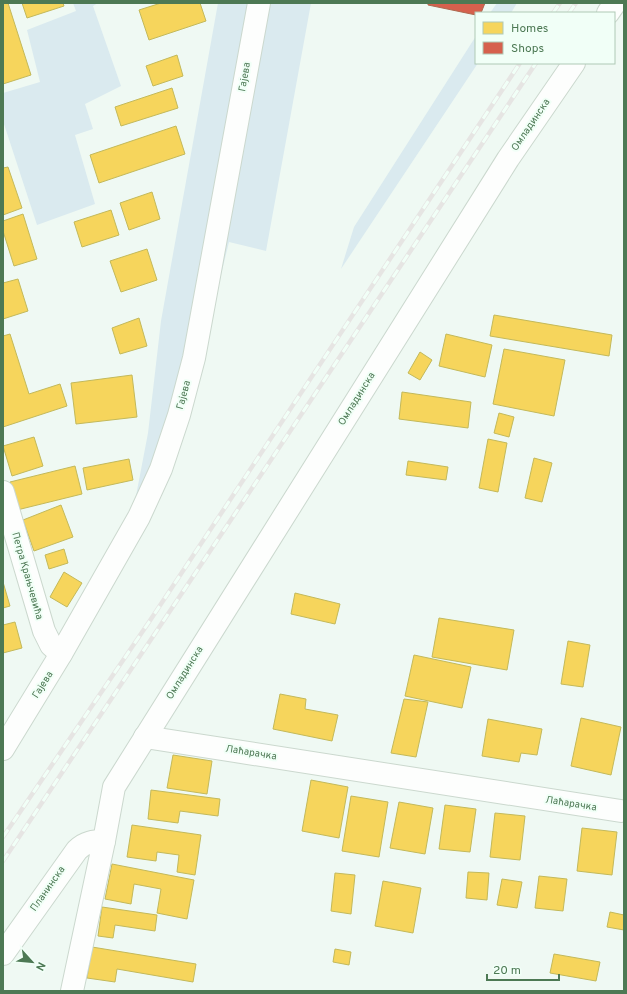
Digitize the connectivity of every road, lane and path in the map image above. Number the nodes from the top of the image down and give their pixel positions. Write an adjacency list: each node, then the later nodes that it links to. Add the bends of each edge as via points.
1 (259, 3): 6 (street, Гајева, via 195,350 179,415 161,469 139,517)
2 (615, 3): 3 (street)
3 (609, 12)
4 (573, 64): 7 (street, Омладинска, via 508,159)
5 (3, 492): 6 (street, Петра Крањчевића, via 44,631 51,645)
6 (61, 654): 8 (street, Гајева)
7 (145, 737): 9 (street, Лаћарачка); 10 (street, via 114,787)
8 (3, 749)
9 (621, 811)
10 (104, 841): 11 (street, Планинска, via 92,841 76,850); 12 (street)
11 (3, 954)
12 (72, 991)

